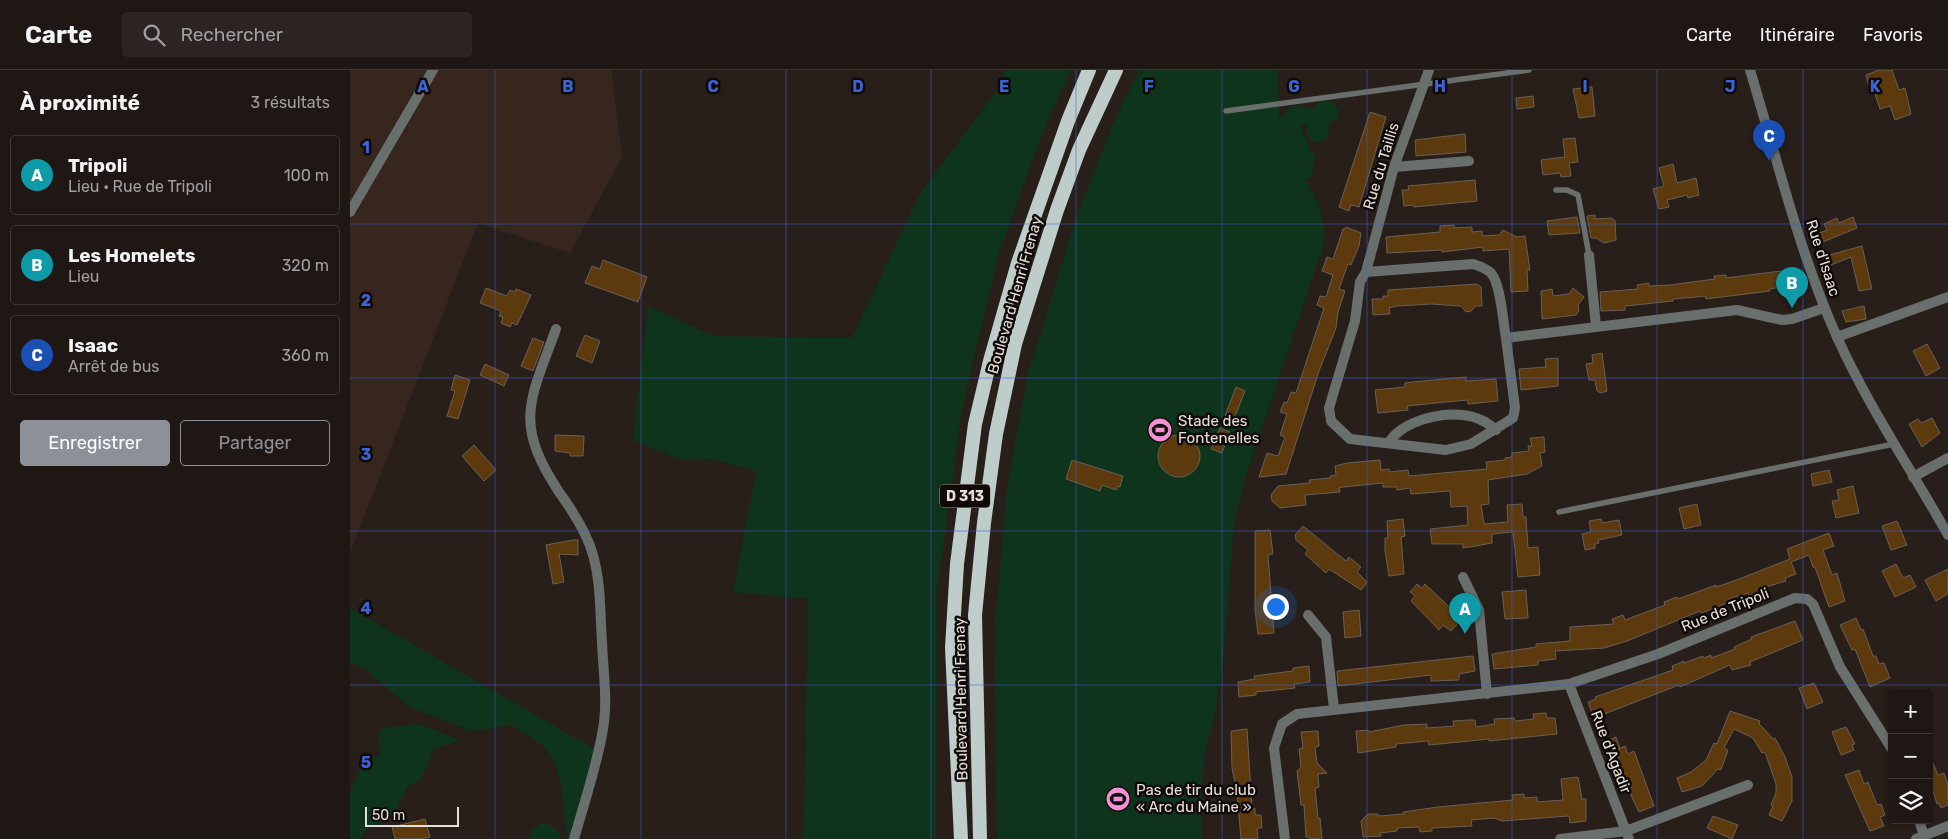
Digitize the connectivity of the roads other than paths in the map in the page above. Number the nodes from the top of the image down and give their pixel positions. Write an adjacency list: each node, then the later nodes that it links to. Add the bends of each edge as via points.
1 (433, 70): 12 (street)
2 (1089, 70): 40 (highway, Boulevard Henri Frenay / D 313, via 1018,263 975,424 957,564 952,648)
3 (1116, 70): 41 (highway, Boulevard Henri Frenay / D 313, via 1079,150 1057,210 1015,344 996,434 975,615)
4 (1429, 70): 7 (street, Rue du Taillis)
5 (1529, 70): 7 (lane)
6 (1750, 70): 16 (street, Rue d'Isaac)
7 (1424, 85): 8 (lane); 10 (street, Rue du Taillis)
8 (1226, 111)
9 (1468, 161): 10 (street)
10 (1394, 168): 14 (street, Rue du Taillis)
11 (1556, 190): 13 (lane, via 1578,195)
12 (350, 212)
13 (1589, 255): 17 (street)
14 (1366, 272): 20 (street, via 1473,264 1486,269 1492,274 1497,287); 22 (street, Rue du Taillis, via 1360,282 1355,321 1328,408 1331,421 1350,439)
15 (1948, 297): 19 (street)
16 (1824, 308): 17 (street, via 1782,320 1737,310); 19 (street, Rue d'Isaac)
17 (1596, 326): 20 (street)
18 (556, 329): 39 (street, via 531,400 532,441 540,461 572,510 593,553 598,576 605,698 603,728)
19 (1837, 337): 23 (street, Rue d'Isaac)
20 (1506, 338): 21 (street, Rue du Taillis, via 1514,418)
21 (1496, 430): 22 (street, Rue du Taillis, via 1470,444 1446,450); 22 (street, via 1483,420 1461,416 1438,417 1416,420 1400,428)
22 (1389, 442)
23 (1894, 444): 25 (street, Rue d'Isaac); 26 (lane)
24 (1948, 458): 25 (street)
25 (1913, 477): 27 (street, Rue d'Isaac)
26 (1559, 512)
27 (1948, 535)
28 (1463, 576): 31 (street, via 1479,610)
29 (1308, 615): 32 (street, via 1326,637)
30 (1569, 684): 31 (street, Rue de Tripoli); 33 (street, Rue de Tripoli, via 1658,654 1795,598 1806,599 1813,604 1840,667); 37 (street, Rue d'Agadir)
31 (1488, 694): 32 (street, Rue de Tripoli)
32 (1334, 709): 42 (street, Rue de Tripoli, via 1297,714 1282,724 1274,748)
33 (1888, 743)
34 (1748, 785): 37 (street)
35 (1918, 824): 38 (street)
36 (1948, 826): 38 (street)
37 (1627, 835): 43 (street)
38 (1920, 837)
39 (574, 839)
40 (961, 839)
41 (980, 839)
42 (1284, 839)
43 (1560, 839)

